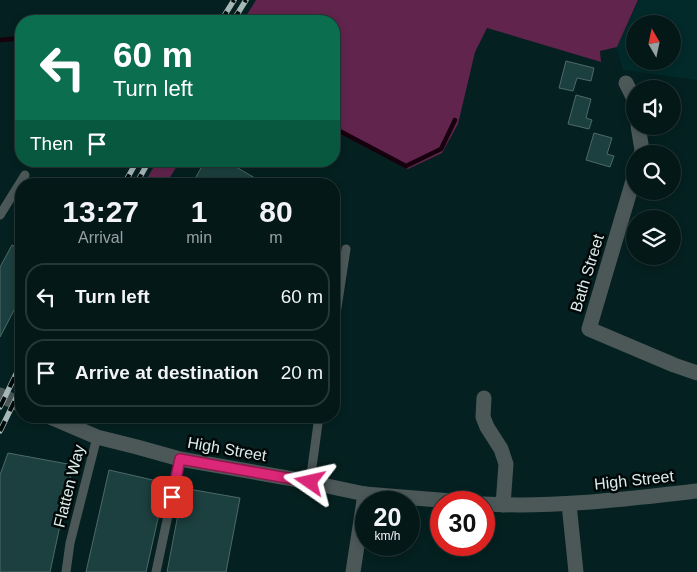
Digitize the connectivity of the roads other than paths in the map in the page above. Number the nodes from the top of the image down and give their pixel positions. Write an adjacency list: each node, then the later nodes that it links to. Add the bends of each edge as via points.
1 (15, 192): 3 (lane)
2 (627, 200): 6 (street, Bath Street, via 589,329)
3 (0, 215)
4 (346, 249): 5 (lane)
5 (340, 288)
6 (697, 372)
7 (0, 396): 9 (street)
8 (484, 398): 19 (street, via 483,417 506,464)
9 (15, 402)
10 (64, 423): 12 (street, High Street)
11 (318, 423): 14 (lane)
12 (97, 437): 13 (street, High Street); 21 (lane, Flatten Way, via 70,543)
13 (180, 459): 14 (street, High Street); 22 (lane)
14 (310, 482): 16 (street, High Street)
15 (697, 491): 17 (street, High Street)
16 (355, 492)
17 (569, 504): 19 (street, High Street); 24 (street)
18 (495, 505): 19 (street, High Street)
19 (503, 505)
20 (356, 556): 23 (street)
21 (66, 572)
22 (156, 572)
23 (353, 572)
24 (576, 572)

